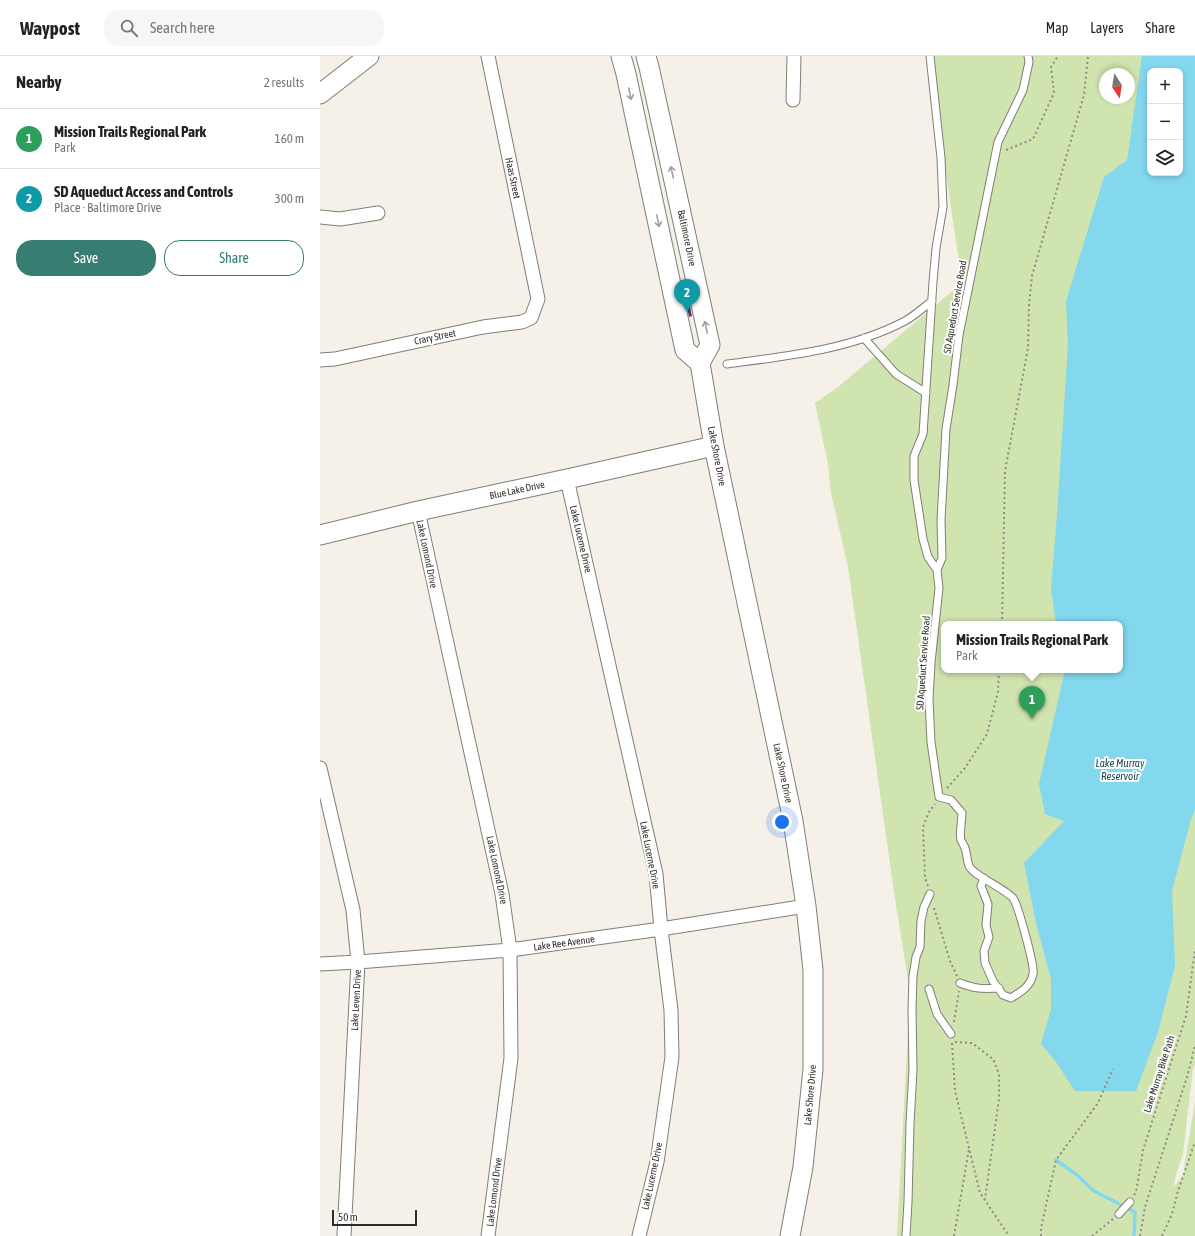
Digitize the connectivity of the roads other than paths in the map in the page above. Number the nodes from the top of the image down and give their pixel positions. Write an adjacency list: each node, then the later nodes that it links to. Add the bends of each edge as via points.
1 (369, 56): 8 (main road)
2 (488, 56): 12 (street, Haas Street)
3 (621, 56): 16 (main road, one-way to 16, via 685,350)
4 (646, 56): 16 (main road, Baltimore Drive, one-way to 4, via 710,345)
5 (794, 56): 9 (street)
6 (930, 56): 13 (lane, SD Aqueduct Service Road, via 941,158 943,207 936,248)
7 (1028, 56): 23 (lane, SD Aqueduct Service Road, via 1023,90 998,142 995,154 959,335 946,429 941,520 942,558)
8 (320, 94)
9 (793, 100)
10 (378, 213): 11 (street, via 340,219)
11 (320, 217)
12 (538, 299): 15 (street, Crary Street, via 532,318 522,322 483,327)
13 (932, 301): 14 (lane, via 906,321); 18 (lane, SD Aqueduct Service Road)
14 (864, 338): 17 (lane, via 795,355); 18 (lane, via 896,374)
15 (320, 360)
16 (700, 363): 19 (main road, Lake Shore Drive)
17 (727, 364)
18 (926, 393): 23 (lane, SD Aqueduct Service Road, via 922,434 914,456 914,480 923,539 928,557)
19 (714, 446): 20 (main road, Blue Lake Drive); 27 (main road, Lake Shore Drive, via 793,821)
20 (567, 479): 21 (main road, Blue Lake Drive); 28 (street, Lake Lucerne Drive, via 656,874)
21 (418, 511): 22 (main road, Blue Lake Drive); 29 (street, Lake Lomond Drive, via 502,894)
22 (320, 535)
23 (937, 570): 25 (lane, SD Aqueduct Service Road, via 939,588 929,699 931,742 939,798 951,800 962,813 961,841 965,846 969,867)
24 (320, 768): 30 (street, Lake Leven Drive, via 353,910)
25 (984, 878): 33 (lane, via 981,886 988,904 986,925 989,937 984,951 985,963); 33 (lane, via 1013,899 1032,961 1033,973 1025,989 1011,998 1003,995)
26 (930, 894): 42 (lane, via 921,921 920,947 913,976 913,1070)
27 (806, 906): 28 (street, Lake Ree Avenue); 41 (main road, Lake Shore Drive, via 813,970 813,1069 803,1167)
28 (661, 929): 29 (street, Lake Ree Avenue); 40 (street, Lake Lucerne Drive, via 671,1010 672,1057 657,1162)
29 (510, 950): 30 (street, Lake Ree Avenue); 39 (street, Lake Lomond Drive, via 511,1058)
30 (358, 962): 31 (street, Lake Ree Avenue); 38 (street, Lake Leven Drive)
31 (320, 964)
32 (960, 983): 33 (lane, via 972,988)
33 (999, 988)
34 (929, 989): 35 (lane, via 937,1014)
35 (951, 1034)
36 (1130, 1202): 37 (lane)
37 (1119, 1214)
38 (344, 1236)
39 (488, 1236)
40 (639, 1236)
41 (790, 1236)
42 (906, 1236)

